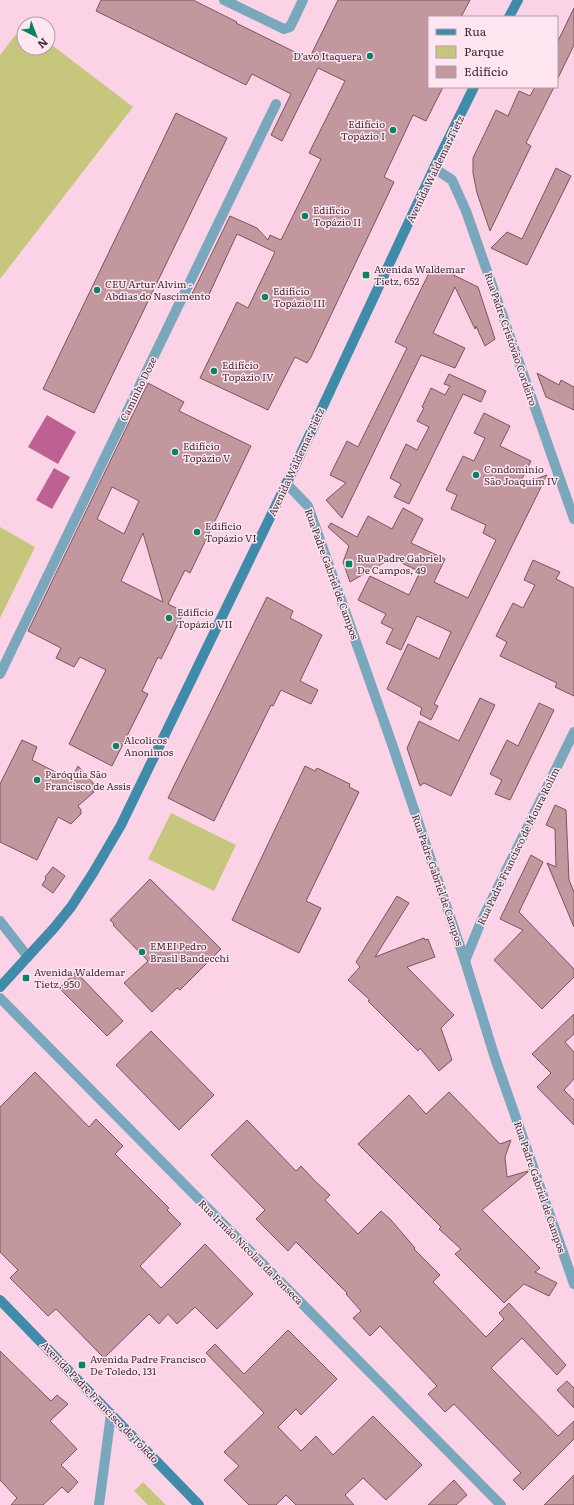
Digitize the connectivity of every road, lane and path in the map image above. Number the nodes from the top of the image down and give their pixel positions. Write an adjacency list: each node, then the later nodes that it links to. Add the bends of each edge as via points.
1 (224, 0): 2 (street, via 280,28 288,29)
2 (303, 0)
3 (518, 0): 4 (street)
4 (510, 16)
5 (474, 88): 7 (street, Avenida Waldemar Tietz)
6 (276, 104): 10 (street, Caminho Doze)
7 (434, 168): 8 (street, Avenida Waldemar Tietz); 9 (street, Rua Padre Cristóvão Cordeiro, via 452,180 466,211)
8 (286, 484): 13 (street, Avenida Waldemar Tietz, via 121,825 71,907); 14 (street, Rua Padre Gabriel de Campos, via 308,506)
9 (574, 519)
10 (0, 674)
11 (574, 732): 14 (street, Rua Padre Francisco de Moura Rolim, via 480,924)
12 (0, 920): 13 (street)
13 (28, 957): 15 (street, Avenida Waldemar Tietz)
14 (465, 961): 17 (street, Rua Padre Gabriel de Campos, via 495,1058)
15 (0, 987)
16 (0, 998): 22 (street, Rua Irmão Nicolau da Fonseca)
17 (574, 1284)
18 (0, 1300): 19 (street, Avenida Padre Francisco de Toledo)
19 (111, 1414): 20 (street); 21 (street, Avenida Padre Francisco de Toledo)
20 (99, 1505)
21 (199, 1505)
22 (501, 1505)

